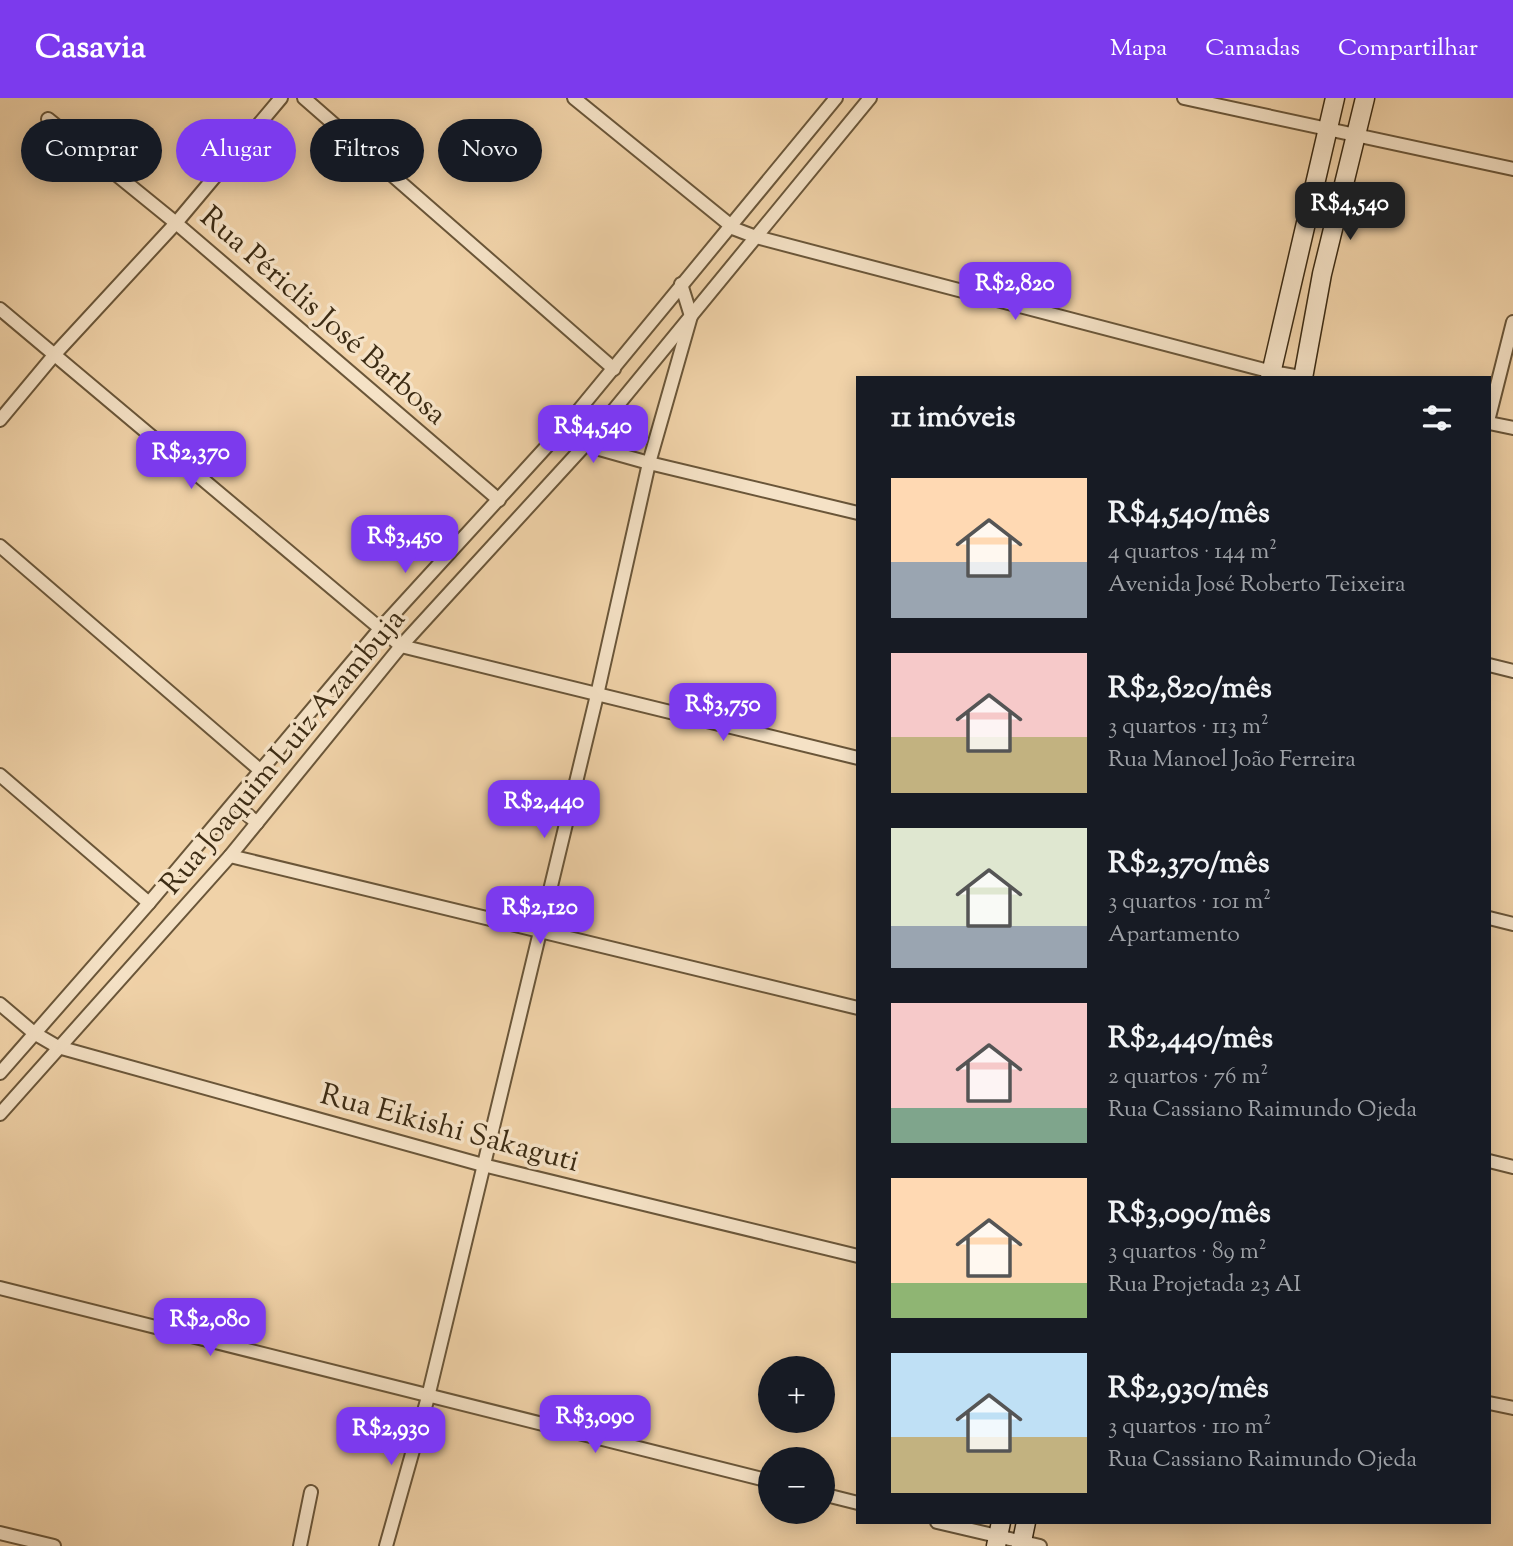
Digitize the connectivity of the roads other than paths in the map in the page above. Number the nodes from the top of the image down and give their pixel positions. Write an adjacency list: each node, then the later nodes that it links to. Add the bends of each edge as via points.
1 (281, 98): 13 (street)
2 (304, 98): 21 (street)
3 (574, 98): 14 (street)
4 (836, 98): 14 (street, Rua Joaquim Luiz Azambuja)
5 (870, 98): 15 (street, Rua Joaquim Luiz Azambuja)
6 (1184, 98): 9 (street)
7 (1335, 98): 9 (street)
8 (1365, 98): 10 (street)
9 (1328, 129): 10 (street); 22 (street)
10 (1356, 135): 11 (street); 23 (street, via 1322,274)
11 (1513, 169)
12 (126, 182): 13 (street, Rua Périclis José Barbosa)
13 (176, 223): 20 (street); 31 (street, Rua Périclis José Barbosa)
14 (731, 226): 15 (street); 16 (street, Rua Joaquim Luiz Azambuja)
15 (756, 237): 18 (street, Rua Joaquim Luiz Azambuja); 22 (street)
16 (681, 284): 18 (street); 21 (street, Rua Joaquim Luiz Azambuja)
17 (0, 310): 20 (street)
18 (691, 316): 29 (street, Rua Joaquim Luiz Azambuja); 30 (street)
19 (1513, 322): 24 (street)
20 (55, 354): 25 (street); 34 (street)
21 (614, 369): 26 (street, Rua Joaquim Luiz Azambuja)
22 (1271, 375)
23 (1304, 376)
24 (1491, 409)
25 (0, 420)
26 (569, 422): 29 (street); 31 (street, Rua Joaquim Luiz Azambuja)
27 (1491, 423): 28 (street)
28 (1513, 428)
29 (584, 445): 30 (street); 35 (street, Rua Joaquim Luiz Azambuja)
30 (649, 463): 32 (street); 38 (street)
31 (499, 500): 34 (street, Rua Joaquim Luiz Azambuja)
32 (856, 513)
33 (0, 546): 40 (street)
34 (379, 630): 35 (street); 40 (street, Rua Joaquim Luiz Azambuja)
35 (401, 646): 38 (street); 43 (street, Rua Joaquim Luiz Azambuja)
36 (1491, 666): 37 (street)
37 (1513, 671)
38 (597, 695): 39 (street); 48 (street)
39 (856, 758)
40 (261, 771): 42 (street, Rua Joaquim Luiz Azambuja)
41 (0, 775): 45 (street)
42 (234, 803): 43 (street); 45 (street, Rua Joaquim Luiz Azambuja)
43 (257, 823): 44 (street, Rua Joaquim Luiz Azambuja)
44 (230, 856): 48 (street); 52 (street, Rua Joaquim Luiz Azambuja)
45 (149, 903): 51 (street, Rua Joaquim Luiz Azambuja)
46 (1491, 918): 47 (street)
47 (1513, 923)
48 (539, 929): 50 (street); 56 (street)
49 (0, 1004): 51 (street, Rua Eikishi Sakaguti)
50 (856, 1008)
51 (34, 1033): 52 (street, Rua Eikishi Sakaguti); 53 (street, Rua Joaquim Luiz Azambuja)
52 (58, 1047): 54 (street, Rua Joaquim Luiz Azambuja); 56 (street, Rua Eikishi Sakaguti)
53 (0, 1073)
54 (0, 1114)
55 (1491, 1162): 57 (street)
56 (483, 1165): 58 (street, Rua Eikishi Sakaguti); 60 (street)
57 (1513, 1167)
58 (856, 1256)
59 (0, 1288): 60 (street)
60 (428, 1397): 63 (street); 74 (street)
61 (1491, 1402): 62 (street)
62 (1513, 1408)
63 (758, 1478)
64 (311, 1492): 73 (street)
65 (835, 1497): 66 (street)
66 (856, 1502)
67 (946, 1524): 70 (street)
68 (1026, 1524): 71 (street)
69 (0, 1532): 72 (street)
70 (998, 1535): 71 (street)
71 (1021, 1544): 75 (street)
72 (54, 1546)
73 (300, 1546)
74 (386, 1546)
75 (1040, 1546)

